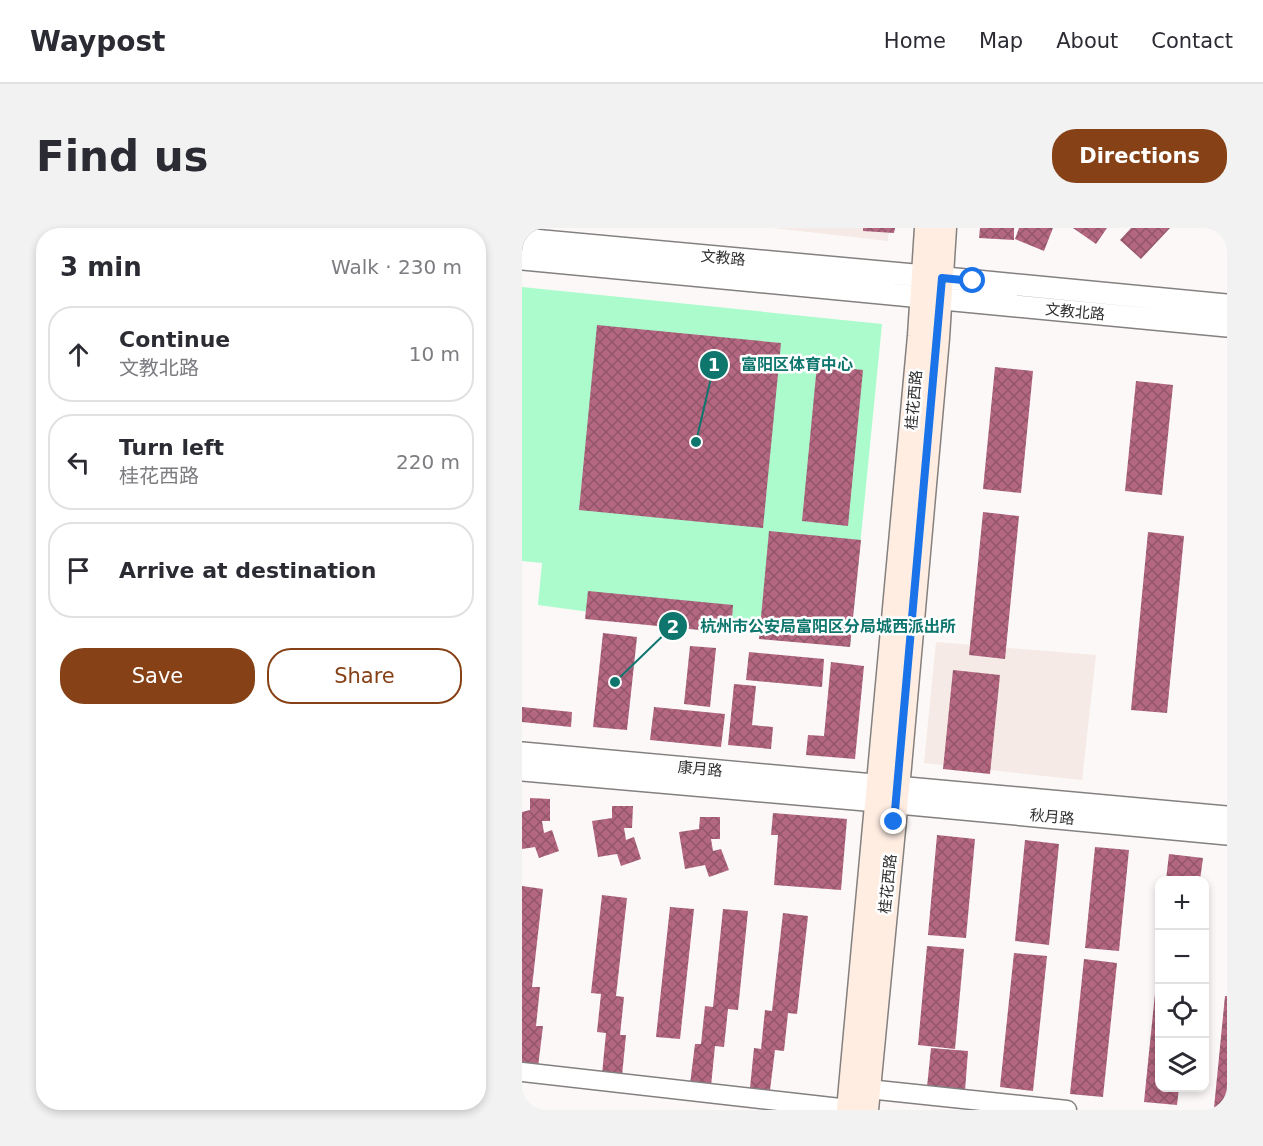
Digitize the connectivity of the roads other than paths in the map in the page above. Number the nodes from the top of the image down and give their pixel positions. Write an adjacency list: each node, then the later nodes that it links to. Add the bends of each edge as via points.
1 (927, 228): 5 (main road, 桂花西路)
2 (944, 228): 5 (main road, 桂花西路)
3 (522, 239): 5 (street, 文教路)
4 (522, 259): 5 (street, 文教路)
5 (932, 288): 6 (street, 文教北路); 7 (street, 文教北路); 10 (main road, 桂花西路)
6 (1227, 305)
7 (1227, 326)
8 (522, 753): 10 (street, 康月路)
9 (522, 770): 10 (street, 康月路)
10 (887, 794): 11 (street, 秋月路); 12 (street, 秋月路); 14 (main road, 桂花西路)
11 (1227, 817)
12 (1227, 834)
13 (522, 1072): 14 (street)
14 (858, 1104): 15 (street)
15 (1067, 1110)

